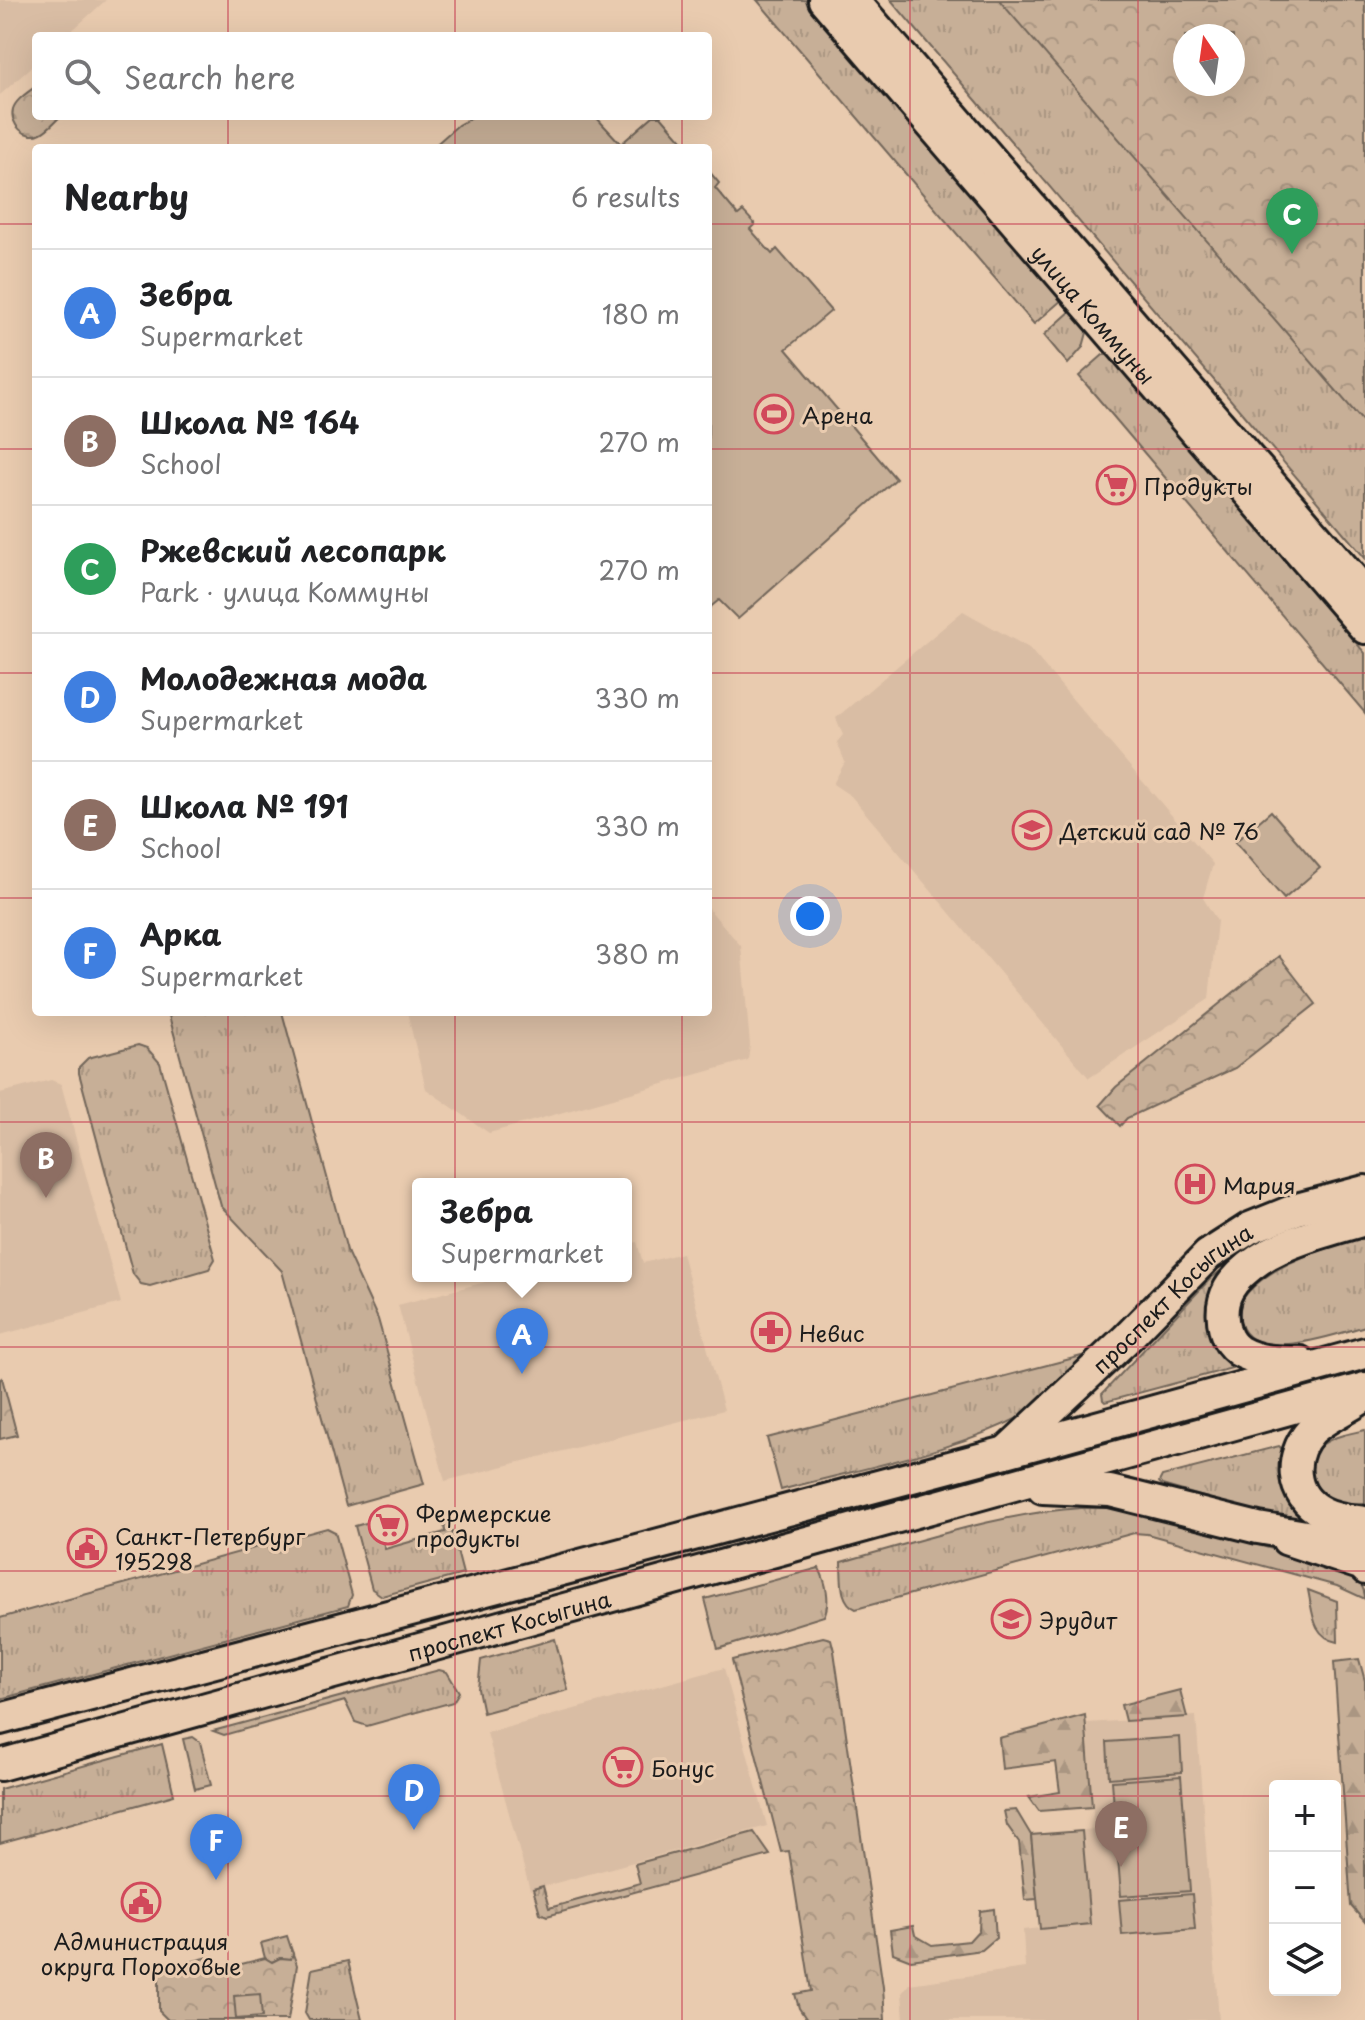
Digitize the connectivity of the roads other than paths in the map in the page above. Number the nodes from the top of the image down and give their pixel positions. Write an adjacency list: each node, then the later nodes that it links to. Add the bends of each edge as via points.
1 (824, 0): 4 (main road, улица Коммуны)
2 (853, 0): 3 (main road, улица Коммуны)
3 (1365, 593)
4 (1365, 628)
5 (1365, 1191): 10 (main road, проспект Косыгина, via 1250,1228 1208,1255)
6 (1365, 1220): 7 (main road, проспект Косыгина, via 1261,1258 1222,1299 1222,1318 1227,1339 1238,1350 1267,1362)
7 (1365, 1352): 10 (main road, проспект Косыгина)
8 (1365, 1388): 11 (main road, проспект Косыгина)
9 (1365, 1396): 12 (main road, via 1313,1428 1295,1462 1296,1482 1319,1511)
10 (1006, 1452): 16 (main road, проспект Косыгина)
11 (1017, 1486): 13 (main road, проспект Косыгина, via 1110,1491); 17 (main road, проспект Косыгина)
12 (1365, 1522)
13 (1258, 1528): 14 (main road, проспект Косыгина); 15 (street)
14 (1365, 1546)
15 (1365, 1572)
16 (0, 1719)
17 (0, 1765)

